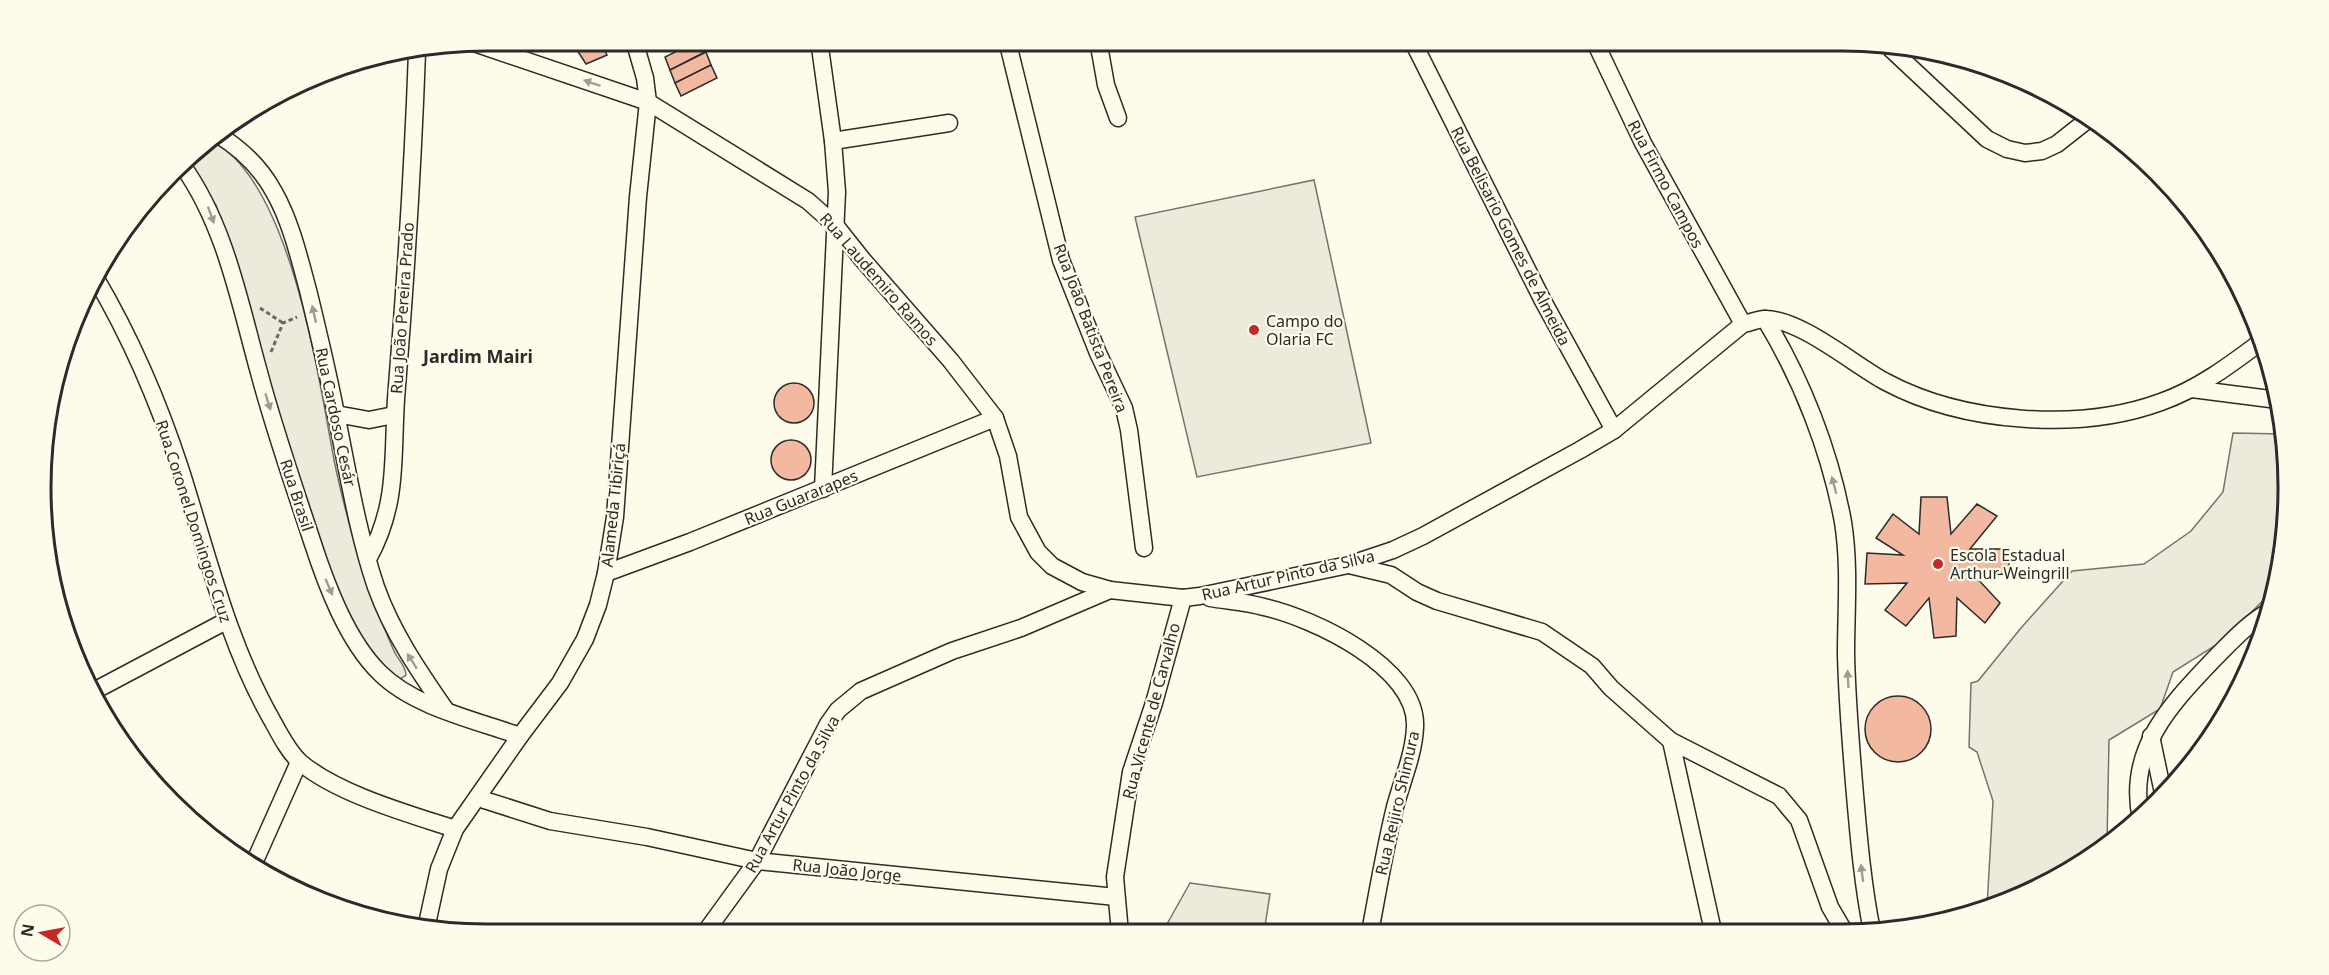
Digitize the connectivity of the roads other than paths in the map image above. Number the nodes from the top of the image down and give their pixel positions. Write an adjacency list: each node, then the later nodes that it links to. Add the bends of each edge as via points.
1 (498, 51): 10 (street, Rua Laudemiro Ramos, one-way to 1)
2 (637, 51): 10 (street, Alameda Tibiriçá)
3 (821, 51): 15 (street)
4 (1010, 51): 29 (street, Rua João Batista Pereira, via 1061,260 1124,408)
5 (1098, 51): 11 (street)
6 (1418, 51): 27 (street, Rua Belisario Gomes de Almeida, via 1543,301)
7 (1598, 51): 20 (street, Rua Firmo Campos, via 1643,143)
8 (1897, 55): 13 (street, via 1988,139 2007,149 2042,151)
9 (417, 57): 25 (street, Rua João Pereira Prado)
10 (648, 102): 17 (street, Rua Laudemiro Ramos, via 808,201); 32 (street, Alameda Tibiriçá, via 615,517)
11 (1118, 118)
12 (949, 123): 15 (street)
13 (2082, 124)
14 (225, 139): 24 (street, Rua Cardoso Cesár, one-way to 14, via 290,225 274,191 256,167)
15 (833, 141): 17 (street)
16 (186, 172): 39 (street, Rua Brasil, one-way to 39, via 207,205 219,237 300,505 342,616 380,673 416,698)
17 (835, 225): 26 (street, Rua Laudemiro Ramos, via 951,360); 28 (street)
18 (100, 287): 37 (street, Rua Coronel Domingos Cruz, via 143,369 180,469)
19 (1765, 319): 20 (street); 22 (street, via 1792,325 1885,381 1924,399 1968,412 2053,420 2091,418 2130,412); 52 (street, one-way to 19, via 1861,870 1852,753 1843,524 1816,427 1798,380)
20 (1743, 324): 27 (street, Rua Artur Pinto da Silva)
21 (2255, 346): 22 (street)
22 (2192, 389): 23 (street)
23 (2269, 399)
24 (336, 414): 25 (street, via 369,420); 30 (street, Rua Cardoso Cesár)
25 (394, 416): 30 (street, Rua João Pereira Prado, via 391,494 380,537)
26 (995, 418): 28 (street, Rua Guararapes); 33 (street, Rua Laudemiro Ramos, via 1008,456 1019,517 1038,552 1052,566 1082,582)
27 (1614, 430): 31 (street, Rua Artur Pinto da Silva, via 1423,536)
28 (823, 489): 32 (street, Rua Guararapes)
29 (1144, 548)
30 (368, 559): 39 (street, Rua Cardoso Cesár, one-way to 30, via 389,620)
31 (1348, 564): 34 (street, Rua Artur Pinto da Silva); 42 (street, via 1391,575 1437,601 1542,632 1592,666)
32 (606, 573): 41 (street, Alameda Tibiriçá, via 585,639 560,683)
33 (1110, 590): 35 (street, Rua Artur Pinto da Silva); 49 (street, Rua Artur Pinto da Silva, via 861,691 828,724)
34 (1200, 596): 35 (street, Rua Artur Pinto da Silva); 55 (street, Rua Reijiro Shimura, via 1264,606 1301,618 1382,665 1412,705 1415,726 1410,757 1395,807)
35 (1183, 598): 50 (street, Rua Vicente de Carvalho, via 1131,772 1118,848)
36 (2257, 620): 40 (street, via 2170,706)
37 (226, 621): 38 (street); 43 (street, Rua Coronel Domingos Cruz, via 261,702)
38 (100, 688)
39 (445, 709): 41 (street, Rua Brasil)
40 (2151, 735): 44 (street); 46 (street, via 2141,763)
41 (520, 736): 45 (street, Alameda Tibiriçá)
42 (1671, 741): 56 (street); 57 (street, via 1779,796 1791,808)
43 (299, 762): 47 (street, via 363,796); 48 (street)
44 (2161, 784)
45 (478, 798): 47 (street, Alameda Tibiriçá); 49 (street, Rua João Jorge, via 550,821)
46 (2139, 807)
47 (455, 830): 51 (street, Alameda Tibiriçá, via 439,869)
48 (256, 858)
49 (757, 861): 50 (street, Rua João Jorge); 53 (street, Rua Artur Pinto da Silva)
50 (1116, 897): 54 (street, Rua Vicente de Carvalho)
51 (428, 920)
52 (1871, 923)
53 (711, 924)
54 (1119, 924)
55 (1372, 924)
56 (1711, 924)
57 (1840, 924)

